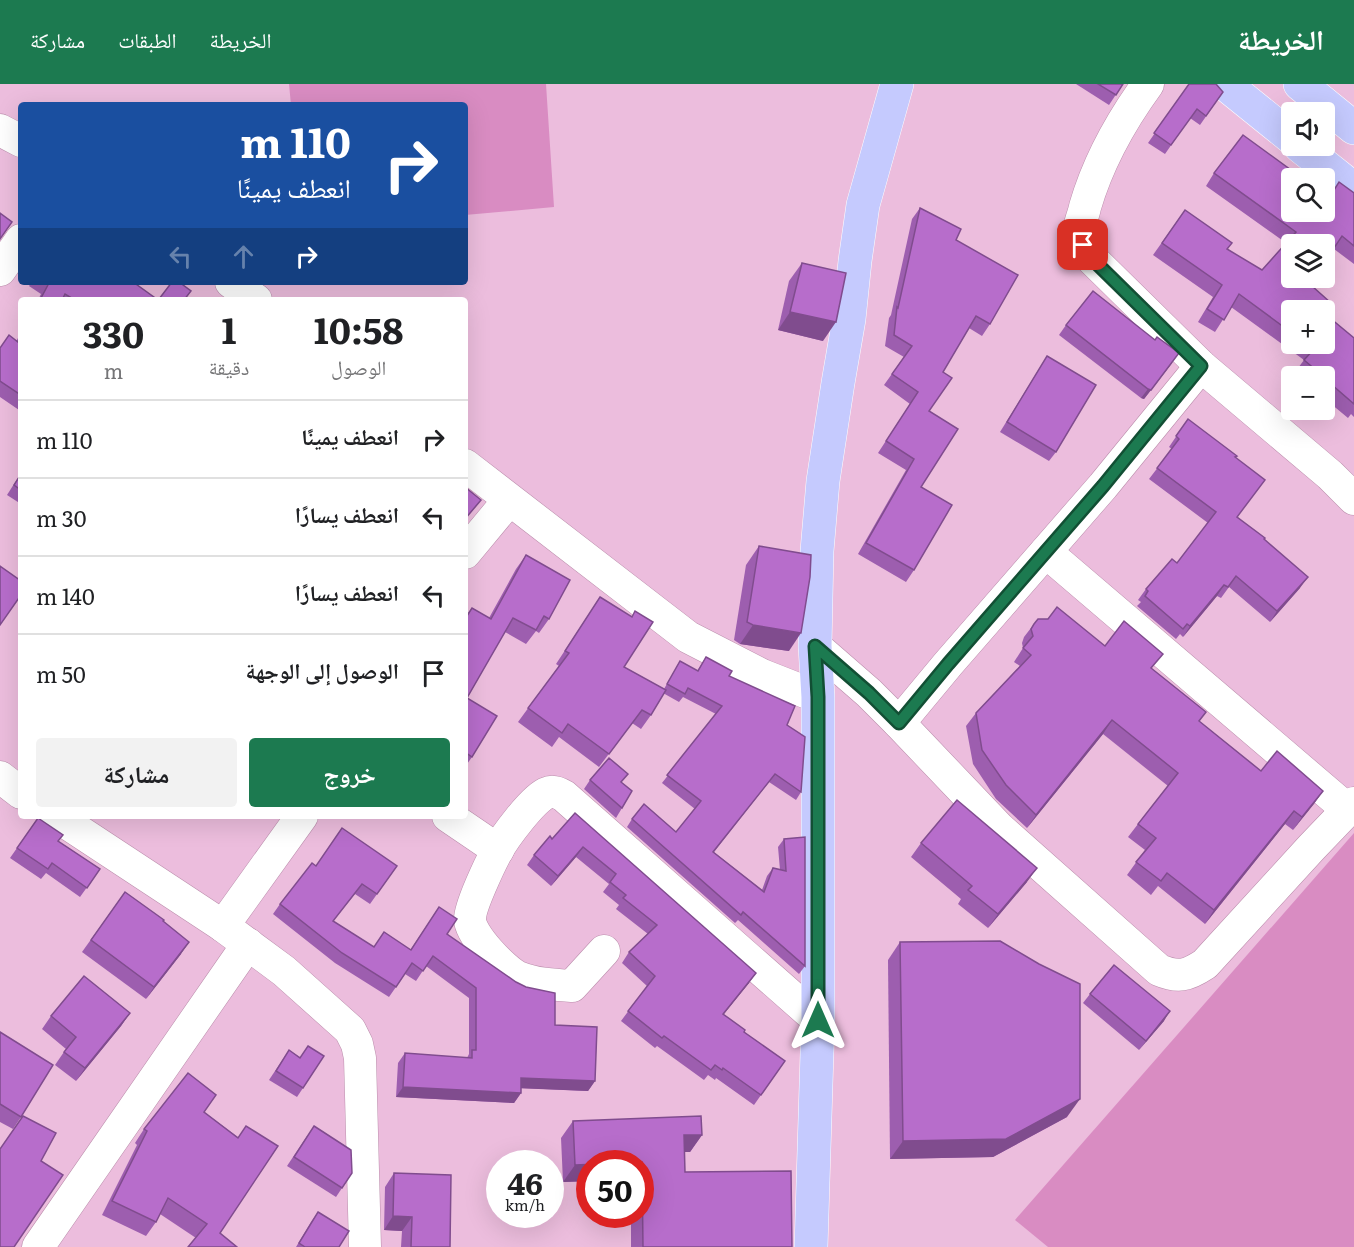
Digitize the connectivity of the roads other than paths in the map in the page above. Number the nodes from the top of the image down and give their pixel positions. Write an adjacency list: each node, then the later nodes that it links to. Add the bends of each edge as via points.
1 (897, 84): 21 (main road, via 861,216 823,481)
2 (1148, 84): 15 (street, via 1124,119 1091,185 1080,225 1081,236 1085,252)
3 (1225, 84): 6 (main road)
4 (1300, 84): 5 (main road)
5 (1354, 128)
6 (1281, 129)
7 (0, 130): 8 (street)
8 (18, 139)
9 (1313, 156): 10 (main road)
10 (1354, 189)
11 (18, 244): 12 (street)
12 (0, 270)
13 (235, 285): 14 (street)
14 (252, 297)
15 (1201, 366): 17 (street); 20 (street)
16 (468, 467): 18 (street)
17 (1354, 499)
18 (509, 500): 19 (street); 22 (street, via 688,637 762,675)
19 (468, 549)
20 (1046, 552): 23 (street); 26 (street)
21 (815, 646): 22 (main road); 23 (street)
22 (818, 697): 34 (main road)
23 (899, 723): 26 (street, via 999,828 1159,970 1170,975 1182,976 1205,964)
24 (0, 777): 25 (street)
25 (18, 791)
26 (1351, 806)
27 (61, 819): 31 (street)
28 (300, 819): 31 (street)
29 (452, 819): 30 (street)
30 (498, 850): 33 (street, via 469,920 490,952 516,976 572,987); 34 (street, via 538,798 548,792 564,796)
31 (223, 926): 32 (street)
32 (248, 944): 35 (street); 36 (street, via 350,1030 357,1044)
33 (604, 951)
34 (818, 1020): 37 (main road)
35 (38, 1247)
36 (365, 1247)
37 (811, 1247)

